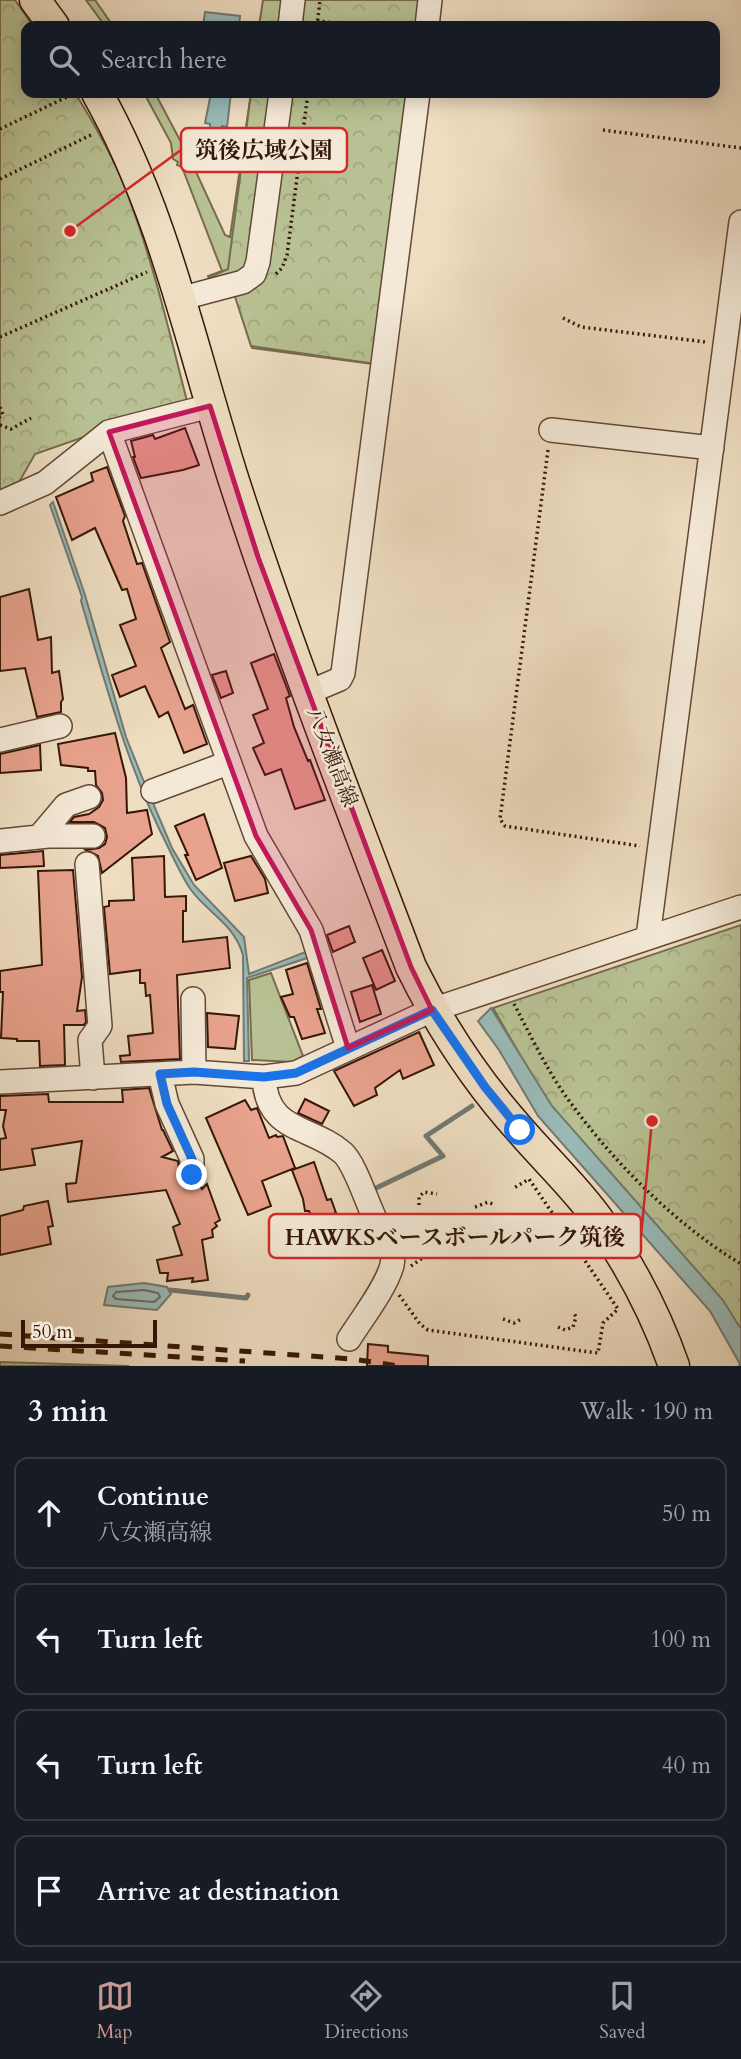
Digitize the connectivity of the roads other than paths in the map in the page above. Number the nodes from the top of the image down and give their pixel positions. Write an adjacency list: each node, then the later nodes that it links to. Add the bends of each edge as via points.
1 (35, 0): 4 (main road)
2 (293, 0): 5 (street)
3 (430, 0): 6 (street)
4 (50, 21)
5 (290, 21)
6 (428, 21)
7 (86, 98): 11 (main road, 八女瀬高線, via 114,123 137,172)
8 (280, 98): 11 (street, via 254,274 243,282)
9 (417, 98): 17 (street, via 343,673 340,679)
10 (741, 222): 15 (street)
11 (179, 299): 12 (main road, 八女瀬高線)
12 (210, 406): 14 (street); 17 (main road, 八女瀬高線)
13 (551, 430): 15 (street)
14 (109, 432): 16 (street, via 44,483); 20 (street)
15 (712, 449): 28 (street)
16 (0, 503)
17 (307, 693): 30 (main road, 八女瀬高線, via 411,967)
18 (60, 726): 19 (street)
19 (0, 740)
20 (228, 763): 21 (street); 31 (street, via 256,836 311,930)
21 (153, 791)
22 (89, 797): 24 (street, via 66,805)
23 (93, 836): 24 (street)
24 (39, 837): 25 (street)
25 (0, 841)
26 (87, 864): 35 (street, via 100,1026 90,1040)
27 (741, 907): 28 (street)
28 (648, 937): 30 (street)
29 (193, 999): 32 (street)
30 (432, 1010): 31 (street); 39 (main road, 八女瀬高線, via 485,1087 596,1217 627,1263)
31 (348, 1048): 34 (street, via 296,1073)
32 (194, 1072): 33 (street); 34 (street)
33 (160, 1074): 35 (street); 37 (street, via 167,1104 192,1159)
34 (264, 1077): 38 (street, via 264,1093 274,1112 347,1156 391,1248 389,1276)
35 (93, 1078): 36 (street)
36 (0, 1082)
37 (192, 1175)
38 (349, 1339)
39 (674, 1366)

